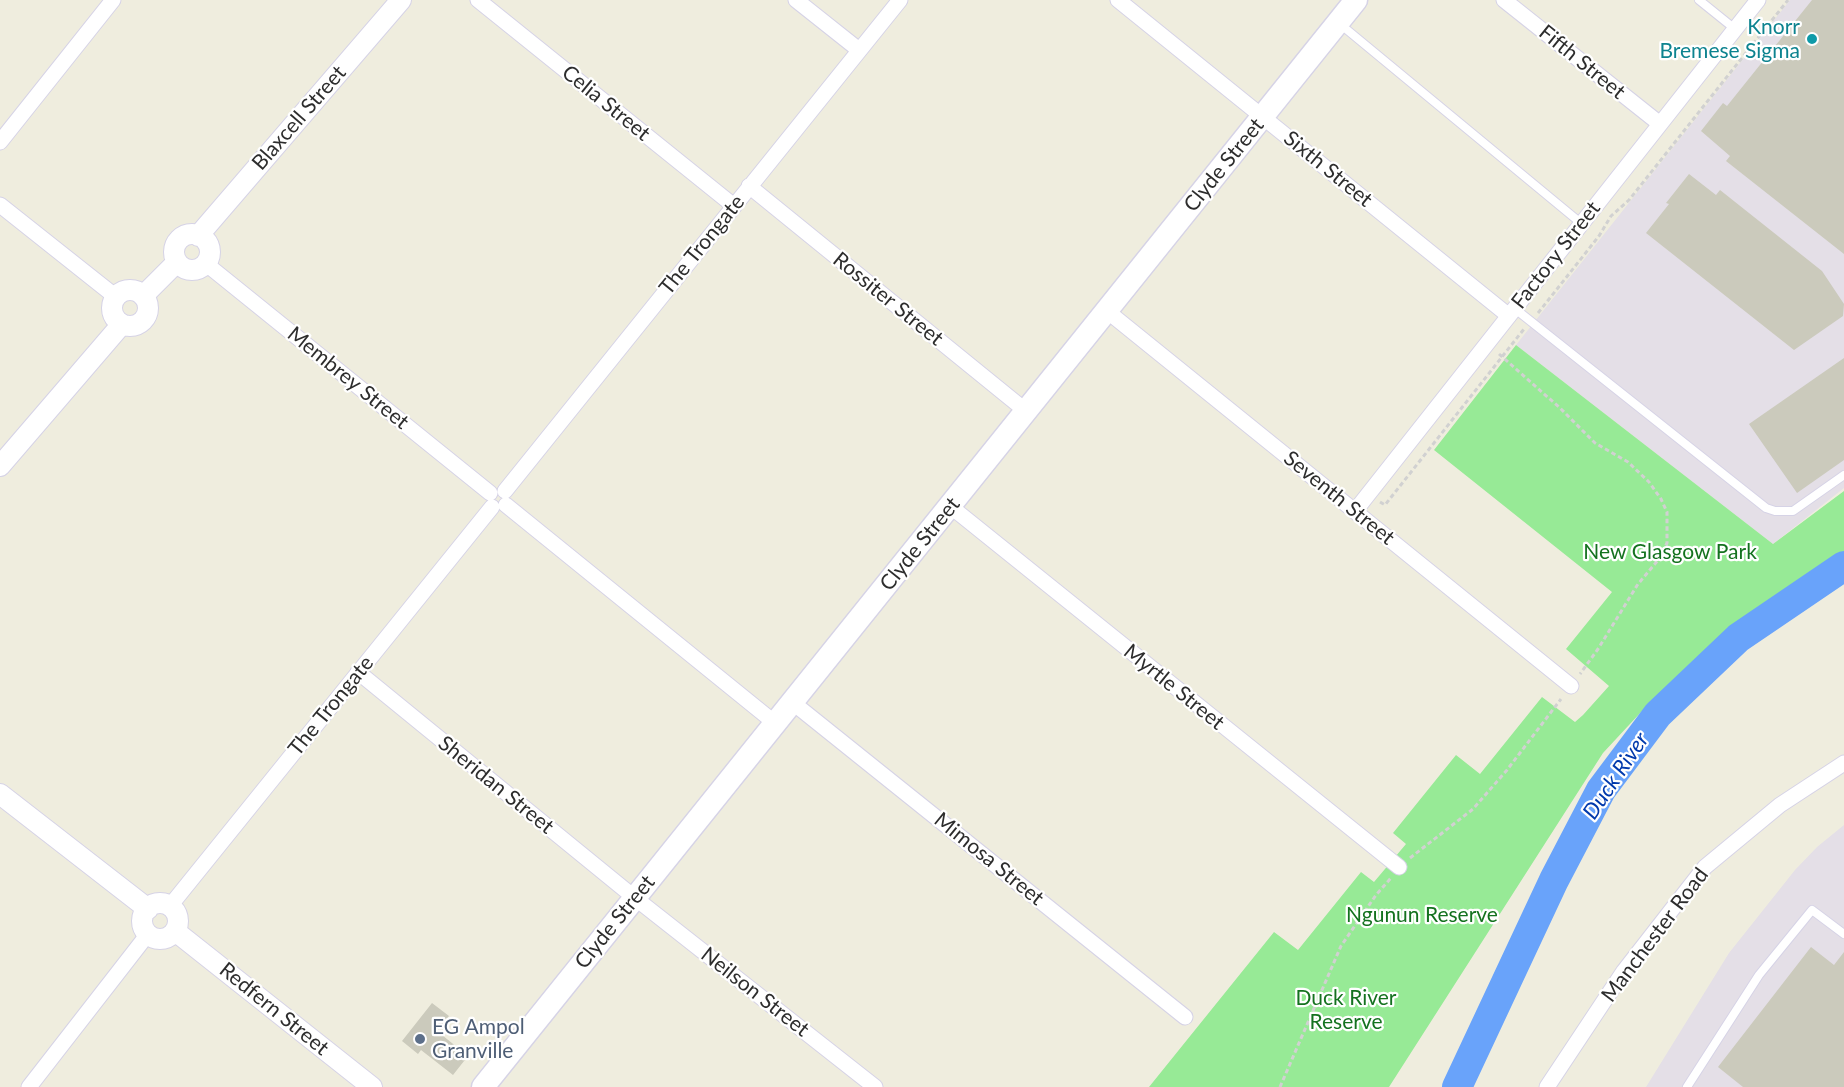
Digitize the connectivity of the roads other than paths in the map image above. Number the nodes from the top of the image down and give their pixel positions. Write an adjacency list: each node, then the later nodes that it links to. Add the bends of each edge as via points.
1 (113, 0): 16 (street)
2 (401, 0): 21 (street, Blaxcell Street)
3 (478, 0): 19 (street, Celia Street)
4 (796, 0): 13 (street)
5 (900, 0): 13 (street, The Trongate)
6 (1118, 0): 14 (street, Sixth Street)
7 (1356, 0): 11 (main road, Clyde Street)
8 (1503, 0): 15 (street, Fifth Street)
9 (1699, 0): 12 (lane)
10 (1758, 0): 12 (street, Factory Street)
11 (1338, 23): 14 (main road, Clyde Street); 20 (lane)
12 (1735, 29): 15 (street, Factory Street)
13 (859, 50): 17 (street, The Trongate)
14 (1263, 116): 26 (main road, Clyde Street); 27 (street, Sixth Street)
15 (1660, 124): 20 (street, Factory Street)
16 (0, 142)
17 (750, 186): 19 (street, The Trongate); 29 (street, Rossiter Street)
18 (0, 205): 25 (street)
19 (734, 206): 32 (street, The Trongate)
20 (1582, 224): 27 (street, Factory Street)
21 (198, 236): 22 (street, via 187,236 178,242 174,252); 23 (street, via 209,248)
22 (177, 262): 23 (street, via 191,270); 24 (street)
23 (205, 263): 32 (street, Membrey Street)
24 (143, 296): 25 (street, via 129,290); 28 (street, via 147,308 144,319 134,325)
25 (116, 297): 28 (street, via 112,312)
26 (1107, 311): 29 (main road, Clyde Street); 34 (street, Seventh Street)
27 (1512, 312): 31 (lane, via 1531,322 1766,508 1793,511); 34 (street, Factory Street)
28 (122, 324): 30 (street)
29 (1026, 411): 33 (main road, Clyde Street)
30 (0, 465)
31 (1844, 475)
32 (498, 499): 35 (street, The Trongate); 38 (street, Membrey Street)
33 (950, 506): 37 (main road, Clyde Street); 41 (street, Myrtle Street)
34 (1355, 511): 36 (street, Seventh Street)
35 (358, 672): 42 (street, Sheridan Street); 43 (street, The Trongate)
36 (1571, 686)
37 (792, 702): 38 (main road, Clyde Street); 48 (street, Mimosa Street)
38 (775, 723): 42 (main road, Clyde Street)
39 (1844, 763): 53 (street, Manchester Road, via 1780,805 1705,867 1624,971)
40 (0, 794): 44 (street)
41 (1399, 867)
42 (635, 898): 51 (main road, Clyde Street); 52 (street, Neilson Street)
43 (170, 906): 44 (street, via 158,903); 45 (street, via 178,921)
44 (148, 909): 47 (street, via 143,924)
45 (175, 931): 47 (street, via 165,938); 50 (street, Redfern Street)
46 (1844, 933): 54 (lane, via 1812,910 1760,975)
47 (148, 934): 49 (street)
48 (1185, 1017)
49 (29, 1087)
50 (372, 1087)
51 (483, 1087)
52 (875, 1087)
53 (1547, 1087)
54 (1687, 1087)

